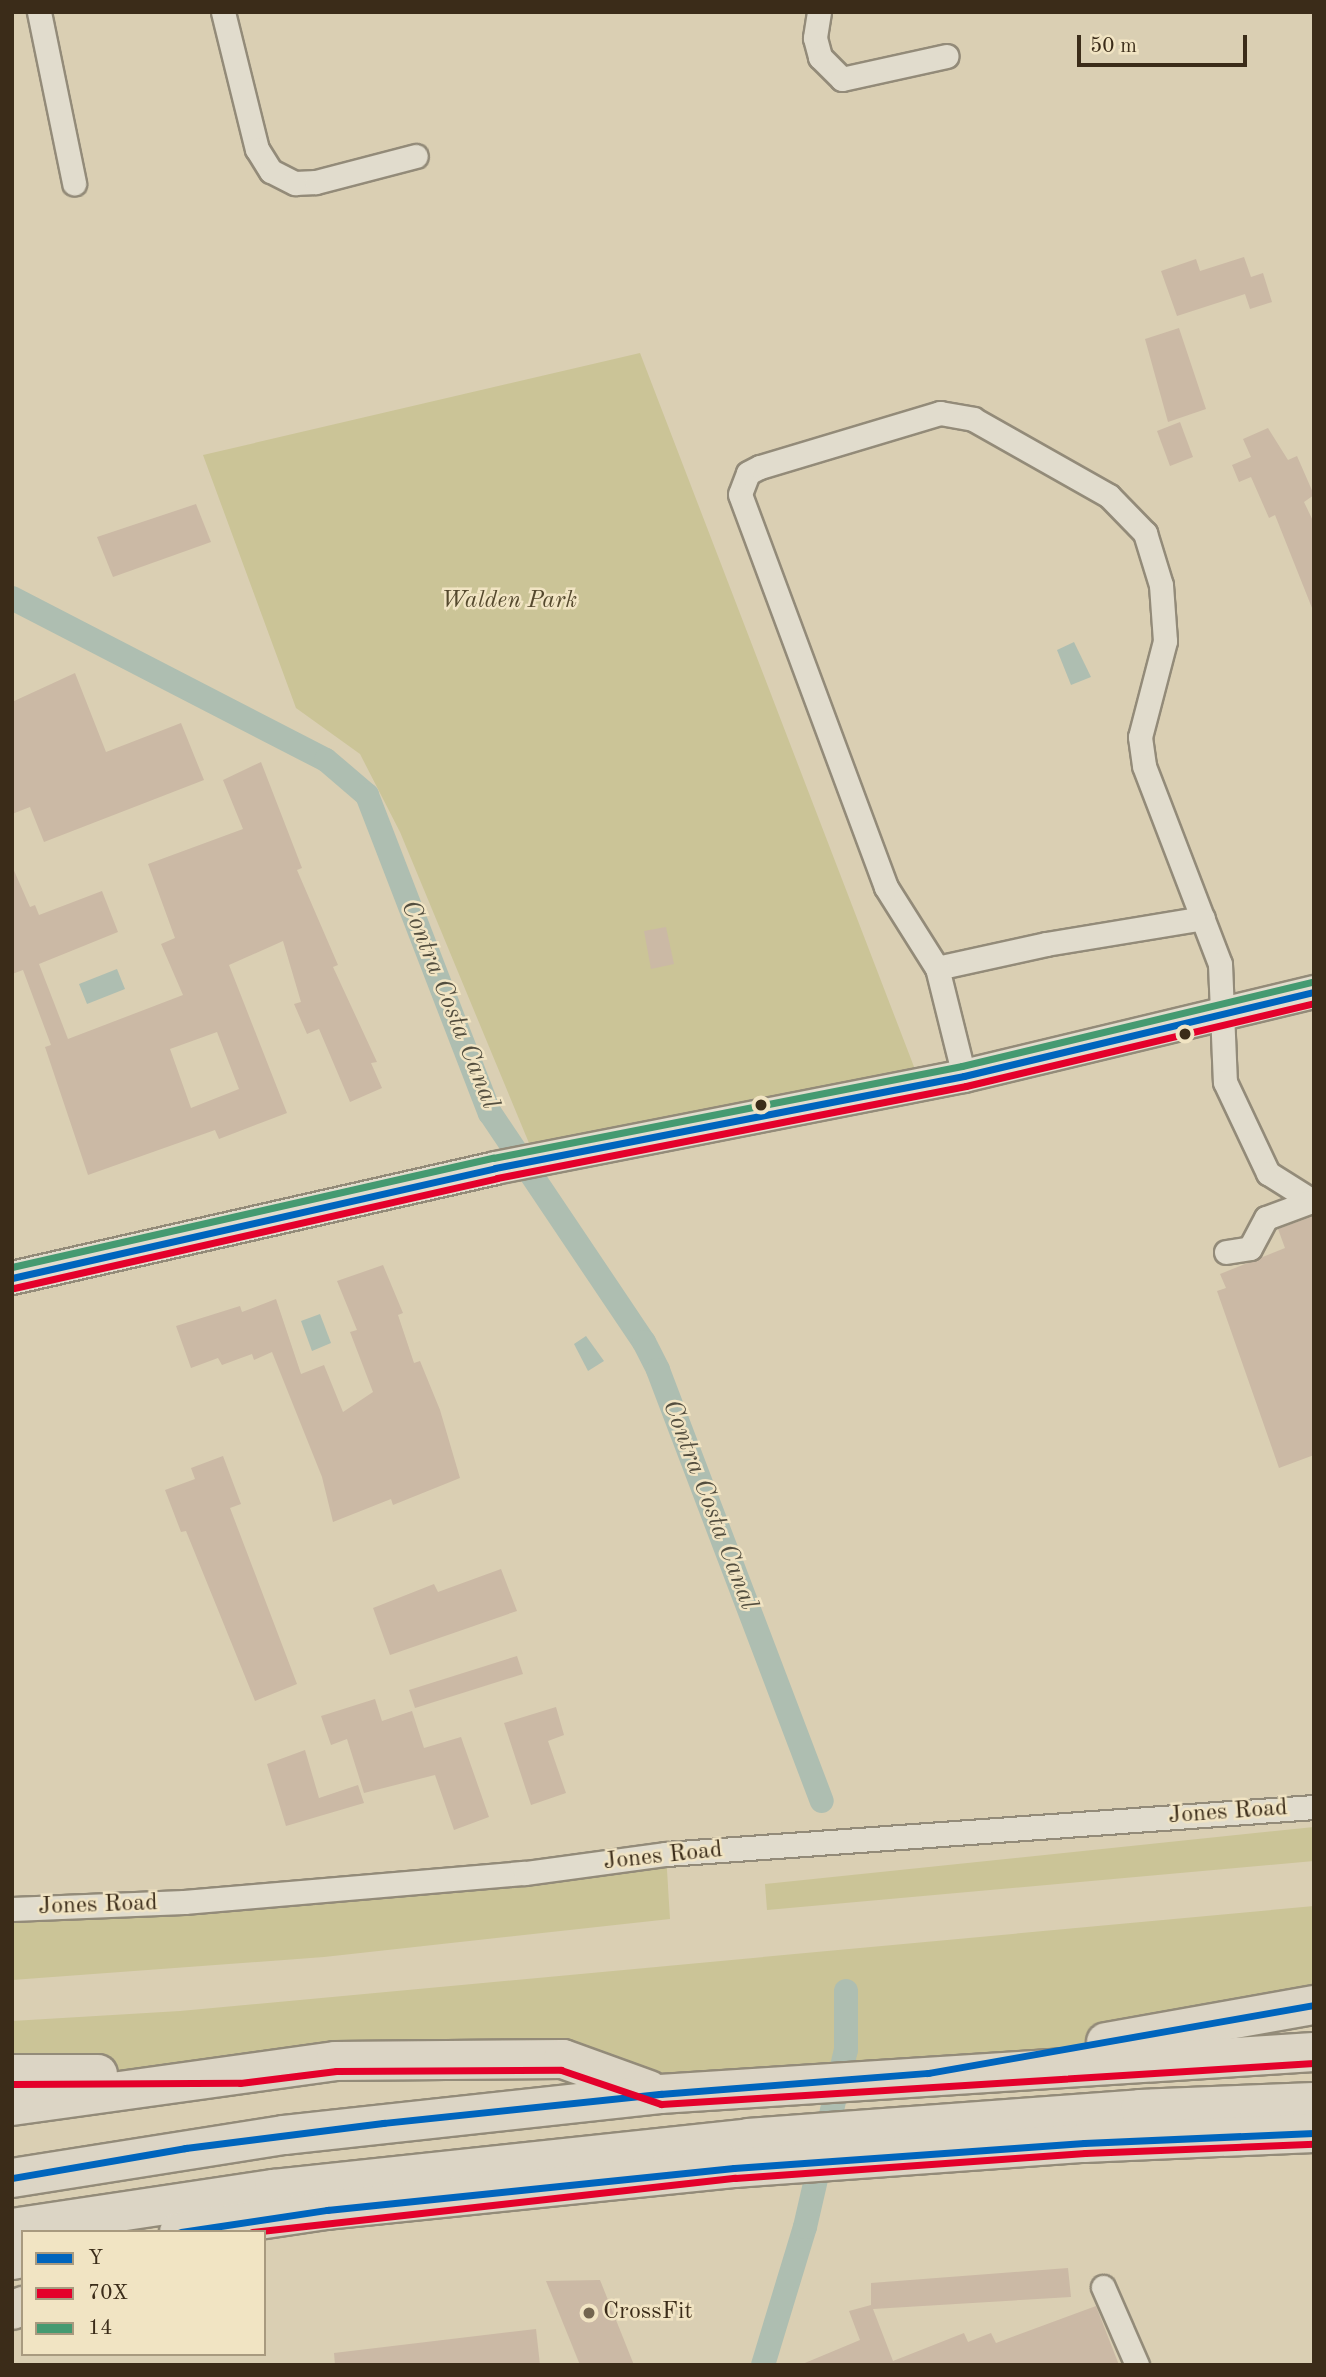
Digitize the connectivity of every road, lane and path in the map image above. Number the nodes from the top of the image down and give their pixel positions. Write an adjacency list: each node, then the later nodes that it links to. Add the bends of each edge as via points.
1 (39, 12): 6 (street)
2 (223, 12): 5 (street, via 257,149 271,171 295,183 316,182)
3 (818, 13): 4 (street, via 815,38 820,57 842,79)
4 (947, 56)
5 (416, 156)
6 (74, 183)
7 (1203, 918): 8 (street); 8 (street, via 1144,766 1140,737 1165,641 1161,584 1144,533 1109,496 973,419 940,413 760,467 748,473 740,494 887,887); 10 (street, via 1220,964)
8 (937, 968): 11 (street)
9 (1314, 992): 10 (main road)
10 (1225, 1013): 11 (main road); 12 (street, via 1225,1082 1268,1173)
11 (964, 1076): 14 (main road, via 502,1167)
12 (1312, 1202): 13 (street, via 1266,1218 1250,1248)
13 (1226, 1252)
14 (12, 1278)
15 (1314, 1807): 16 (street, Jones Road, via 666,1854 525,1873 172,1903)
16 (12, 1909)
17 (1314, 2005): 21 (highway)
18 (1314, 2052): 21 (highway)
19 (240, 2073): 20 (highway); 22 (highway, via 335,2061 563,2059); 24 (highway)
20 (12, 2074)
21 (914, 2074): 22 (highway)
22 (660, 2094): 28 (highway, via 234,2141)
23 (1314, 2102): 26 (highway)
24 (12, 2106)
25 (1314, 2133): 26 (highway)
26 (880, 2143): 27 (highway)
27 (741, 2153): 29 (highway, via 274,2189); 30 (highway)
28 (12, 2178)
29 (12, 2228)
30 (218, 2228): 31 (highway)
31 (198, 2230)
32 (1103, 2287): 33 (street)
33 (1137, 2365)

